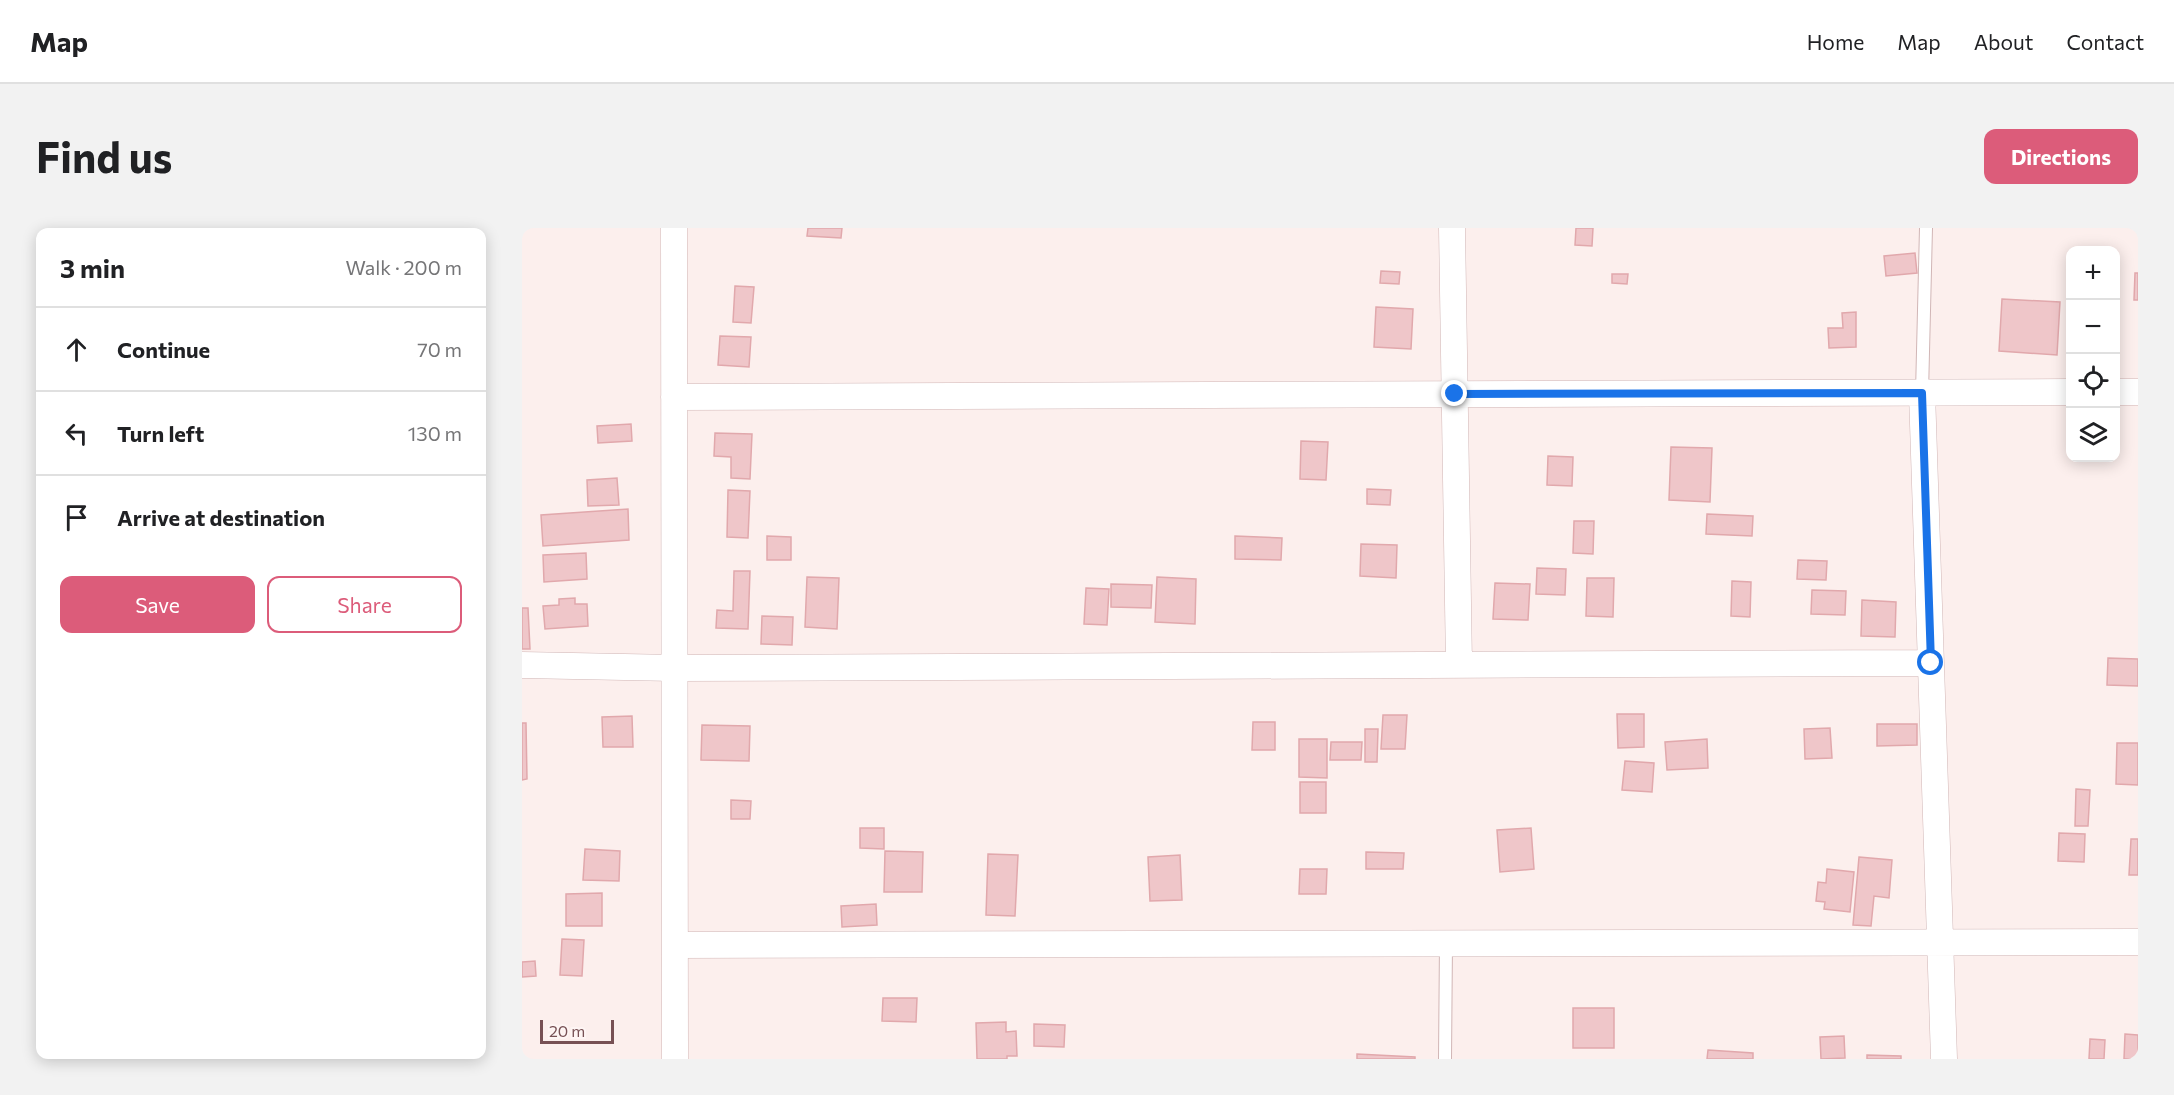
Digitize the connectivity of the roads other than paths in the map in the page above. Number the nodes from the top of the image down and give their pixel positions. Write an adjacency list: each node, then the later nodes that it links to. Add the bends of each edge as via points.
1 (674, 228): 9 (street)
2 (1452, 228): 8 (street)
3 (1926, 228): 7 (lane)
4 (2066, 392): 7 (street)
5 (2120, 392): 6 (street)
6 (2138, 392)
7 (1922, 393): 8 (street); 10 (street)
8 (1455, 394): 9 (street); 12 (street)
9 (674, 397): 13 (street)
10 (1931, 663): 12 (street); 16 (street)
11 (522, 665): 13 (street)
12 (1459, 665): 13 (street)
13 (675, 668): 17 (street)
14 (2138, 942): 16 (street)
15 (1446, 943): 16 (street); 17 (street); 19 (lane)
16 (1940, 943): 20 (street)
17 (675, 945): 18 (street)
18 (675, 1059)
19 (1445, 1059)
20 (1944, 1059)

